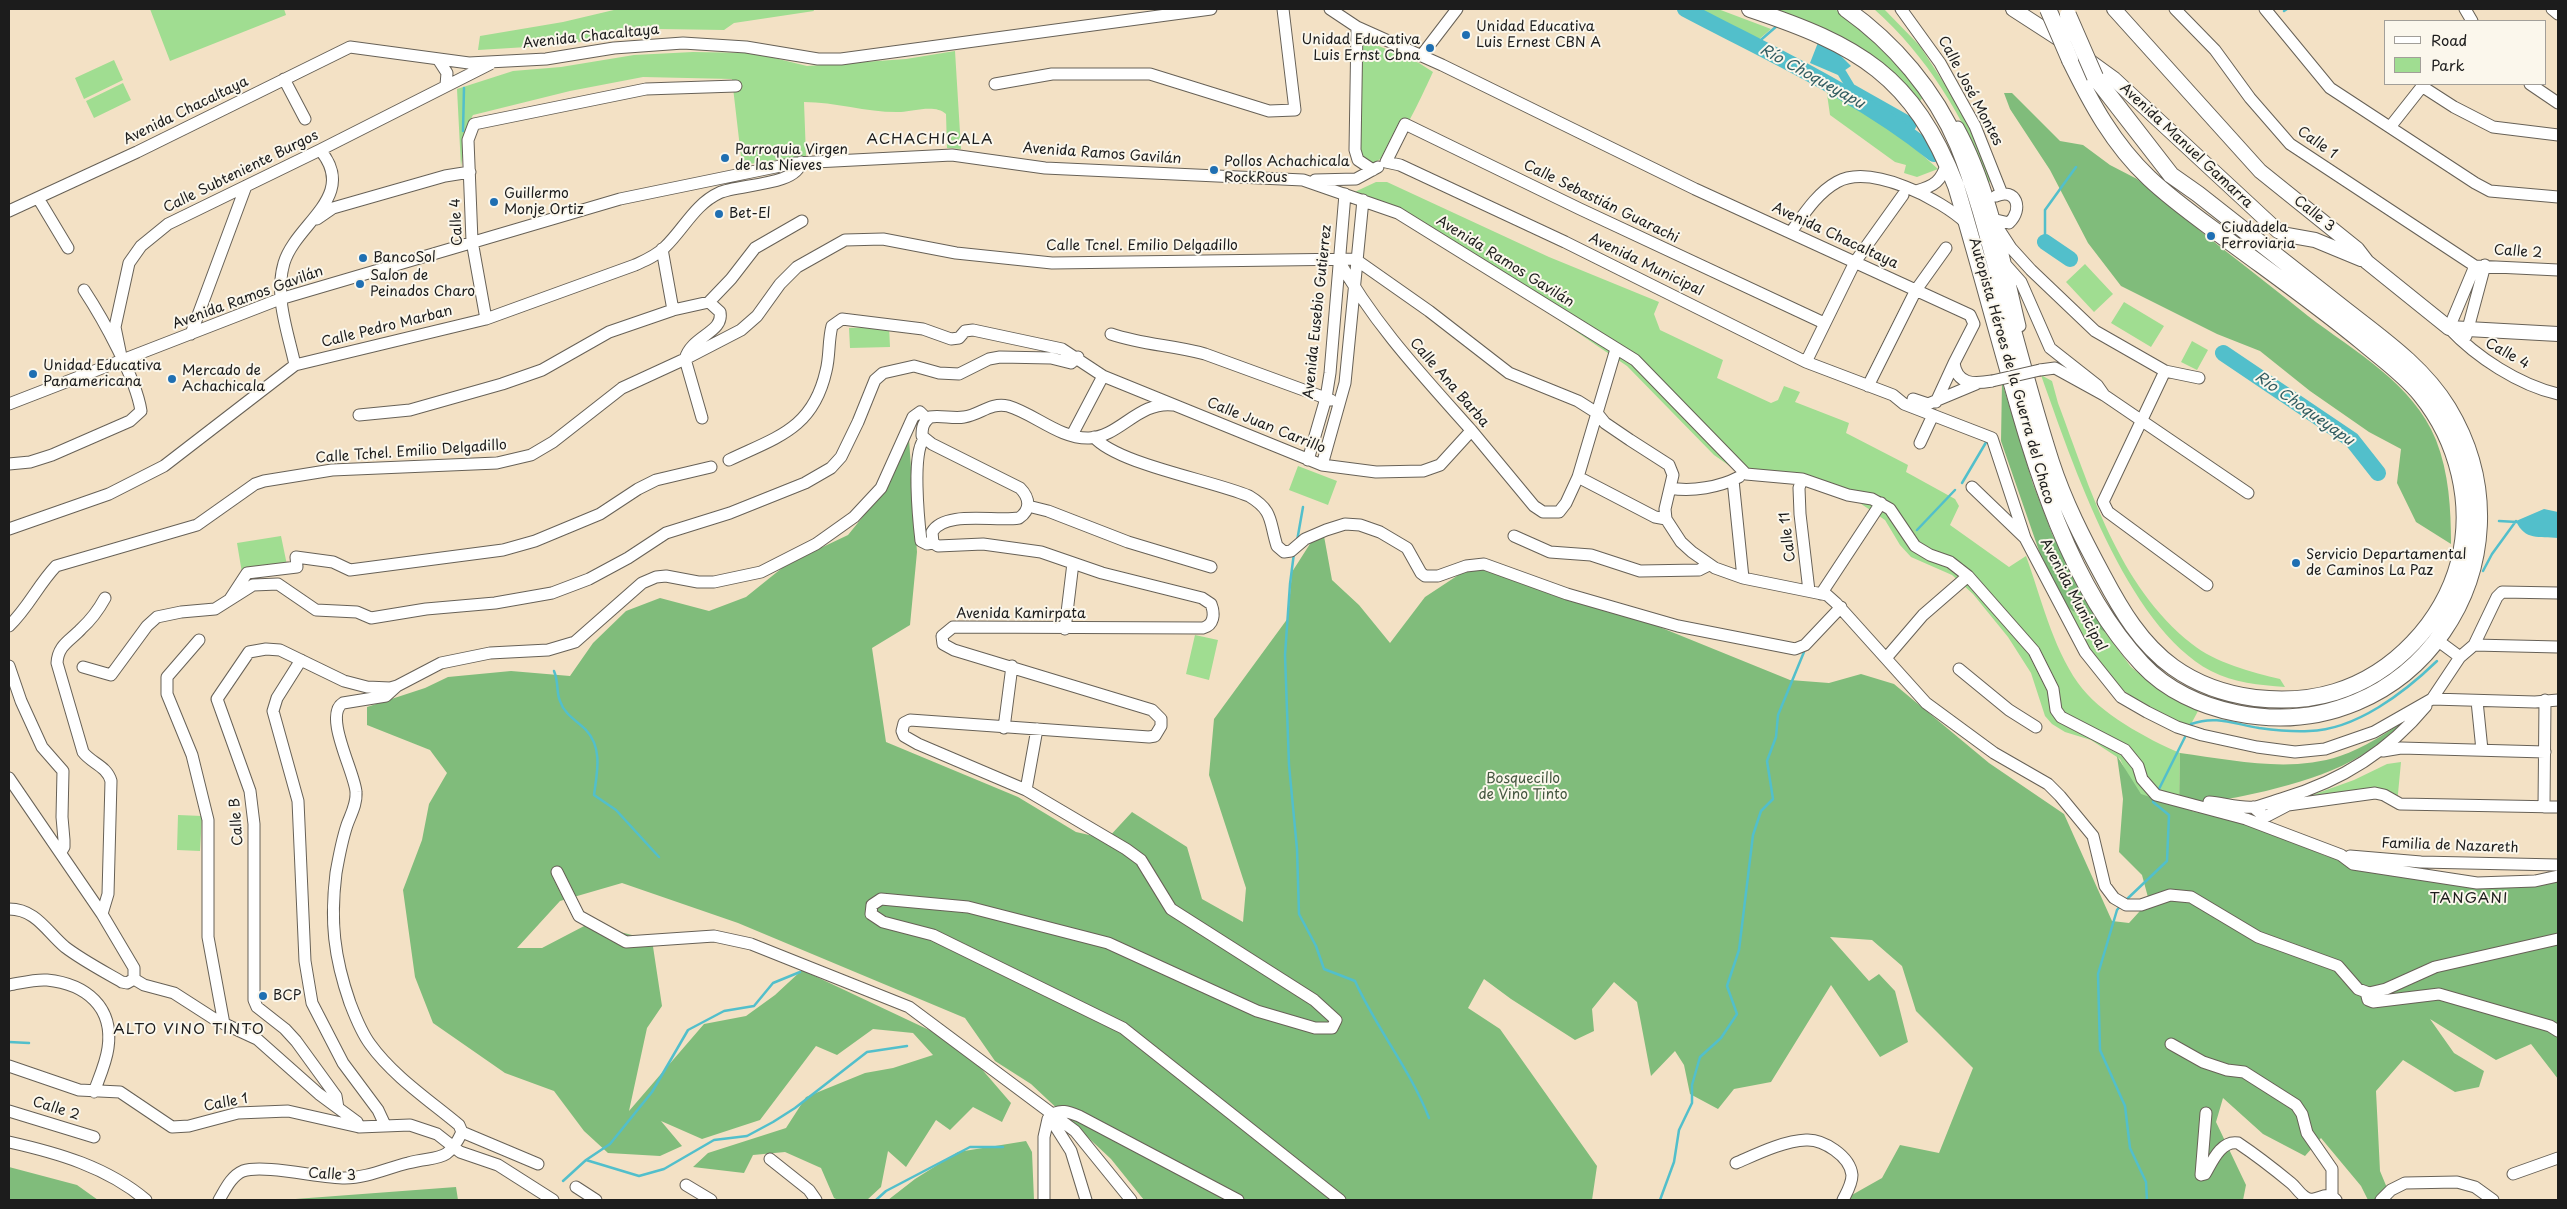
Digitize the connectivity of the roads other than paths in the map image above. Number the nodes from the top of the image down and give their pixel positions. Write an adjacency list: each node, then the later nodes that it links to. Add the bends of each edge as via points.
1 (1211, 9): 23 (street, Avenida Chacaltaya, via 841,59 818,59 746,46 683,43)
2 (1283, 9): 26 (street, via 1295,110 1269,111 1150,74 1052,74)
3 (1330, 9): 18 (street, Avenida Chacaltaya)
4 (1457, 9): 21 (street)
5 (1750, 9): 38 (highway, Autopista Héroes de la Guerra del Chaco, via 1817,32 1877,68 1911,102 1927,124)
6 (1846, 9): 25 (highway, Autopista Héroes de la Guerra del Chaco, via 1887,43)
7 (1900, 9): 19 (street, Calle José Montes)
8 (1906, 9): 19 (street, Calle José Montes)
9 (2013, 9): 20 (main road, Avenida Manuel Gamarra)
10 (2038, 9): 20 (street)
11 (2048, 9): 94 (highway, Autopista Héroes de la Guerra del Chaco, bridge, via 2102,123 2146,176 2390,365 2413,386 2438,419 2463,485 2465,516 2462,550 2448,595 2418,638 2395,659 2355,685 2336,692 2290,700 2268,699 2217,690 2195,681 2148,645 2128,621 2105,581 2052,466)
12 (2114, 9): 67 (main road, Calle 3, via 2260,171 2358,249)
13 (2175, 9): 68 (street, Calle 1, via 2215,50 2250,98 2290,144)
14 (2265, 9): 33 (street, via 2330,88)
15 (2552, 9): 17 (street)
16 (2067, 12): 153 (highway, Autopista Héroes de la Guerra del Chaco, bridge, via 2095,77 2171,175 2408,360 2446,405 2470,452 2477,477 2481,516 2472,575 2462,600)
17 (2558, 14)
18 (1357, 27): 21 (street, Avenida Chacaltaya); 39 (street, via 1355,150 1358,160)
19 (1919, 32): 45 (street, Calle José Montes, via 1975,126)
20 (2052, 34): 67 (main road, Avenida Manuel Gamarra, via 2114,79 2278,231 2321,242)
21 (1421, 56): 57 (street, Avenida Chacaltaya)
22 (438, 59): 23 (street, Avenida Chacaltaya); 24 (street, Avenida Chacaltaya, via 350,47); 27 (street, via 447,74)
23 (495, 62): 27 (street, Calle Subteniente Burgos)
24 (284, 79): 32 (street); 47 (street, Avenida Chacaltaya)
25 (1920, 81): 50 (street, via 1947,108 1965,140); 94 (highway, Autopista Héroes de la Guerra del Chaco, via 1946,121 1970,176)
26 (995, 84)
27 (446, 85): 35 (street, Calle Subteniente Burgos)
28 (2424, 85): 33 (street); 34 (street, via 2454,107 2493,127)
29 (2531, 85): 31 (street)
30 (736, 86): 40 (street, Calle 4, via 646,89 474,124 468,140)
31 (2558, 103)
32 (305, 119)
33 (2390, 127): 48 (street, via 2490,191)
34 (2558, 135)
35 (320, 150): 42 (street, Calle Subteniente Burgos); 54 (street, via 328,160 333,180 330,197)
36 (801, 162): 41 (street, Avenida Ramos Gavilán, via 952,156 1045,168); 58 (street, Avenida Ramos Gavilán, via 620,199); 62 (street, Calle Pedro Marban, via 797,172 785,178 735,187 713,196)
37 (1386, 162): 39 (street); 80 (street, Calle Sebastián Guarachi, via 1405,124); 91 (street, Avenida Municipal, via 1400,165 1565,242)
38 (1947, 163): 43 (street, via 1937,184); 56 (highway, Autopista Héroes de la Guerra del Chaco)
39 (1373, 170): 41 (street, via 1350,180)
40 (470, 172): 54 (street, via 333,208); 58 (street, Calle 4)
41 (1303, 180): 44 (street, Avenida Ramos Gavilán)
42 (246, 186): 83 (street); 90 (street, Calle Subteniente Burgos, via 168,224 141,246 129,263 116,319)
43 (1916, 191): 56 (street, via 1941,202); 57 (street, via 1877,179 1847,178 1824,191)
44 (1345, 194): 49 (street, Avenida Ramos Gavilán); 63 (street, Avenida Eusebio Gutierrez)
45 (2002, 194): 50 (street, via 1994,197); 55 (street, via 2012,196 2017,203 2015,217)
46 (1903, 195): 65 (street)
47 (38, 198): 51 (street, Avenida Chacaltaya); 59 (street)
48 (2558, 198)
49 (1363, 200): 64 (street); 87 (street, Avenida Ramos Gavilán, via 1398,213)
50 (1989, 206): 52 (street)
51 (9, 211)
52 (1992, 219): 55 (street); 61 (street); 66 (street)
53 (802, 221): 77 (street, via 755,248)
54 (310, 223): 75 (street, via 284,262)
55 (2009, 223): 61 (street)
56 (1968, 224): 153 (highway, Autopista Héroes de la Guerra del Chaco, via 2040,479 2062,534 2079,570 2124,643 2159,680 2188,697 2221,710 2259,718 2295,719 2322,715 2352,705 2382,689 2423,656)
57 (1791, 232): 65 (street, Avenida Chacaltaya)
58 (472, 241): 75 (street, Avenida Ramos Gavilán); 79 (street, Calle 4)
59 (68, 248)
60 (1946, 248): 74 (street)
61 (2010, 248): 69 (street)
62 (662, 250): 78 (street); 79 (street, Calle Pedro Marban, via 635,265)
63 (1338, 259): 64 (street, Calle Tcnel. Emilio Delgadillo); 72 (street, Calle Ana Barba); 89 (street, Calle Tcnel. Emilio Delgadillo, via 1052,262 956,253 883,239 845,240 788,274 757,316 741,330); 103 (street, Avenida Eusebio Gutierrez)
64 (1356, 259): 72 (street); 108 (street, via 1430,311 1509,373 1578,401)
65 (1855, 262): 74 (street, Avenida Chacaltaya); 80 (street)
66 (2003, 262): 71 (street); 76 (street)
67 (2366, 262): 81 (main road, Calle 3)
68 (2480, 265): 70 (street, Calle 2); 81 (street); 82 (street)
69 (2031, 270): 71 (street); 95 (street, via 2094,331)
70 (2558, 270)
71 (2021, 282): 76 (street, via 2015,290); 102 (street, via 2050,348 2097,385)
72 (1353, 286): 104 (street, via 1345,383); 114 (street, Calle Ana Barba, via 1416,370)
73 (84, 290): 90 (street, via 101,316)
74 (1916, 290): 92 (street, Avenida Chacaltaya, via 1970,315 1974,324); 99 (street)
75 (280, 299): 83 (street, Avenida Ramos Gavilán); 93 (street)
76 (2014, 300): 94 (street, via 2022,334)
77 (708, 302): 78 (street); 89 (street, via 720,312 722,319 718,326 699,338)
78 (673, 310): 109 (street, via 609,332 542,370 502,384 410,410)
79 (486, 319): 93 (street, Calle Pedro Marban)
80 (1824, 323): 91 (street)
81 (2449, 328): 82 (main road); 86 (street, Calle 4)
82 (2467, 329): 85 (main road); 86 (street)
83 (192, 334): 90 (street, Avenida Ramos Gavilán)
84 (1111, 334): 103 (street, via 1137,343 1184,348 1205,354)
85 (2558, 334)
86 (2465, 345): 100 (street, Calle 4, via 2499,368)
87 (1616, 349): 108 (street); 124 (street, Avenida Ramos Gavilán, via 1635,360)
88 (1078, 357): 96 (street, Calle Juan Carrillo); 119 (street, Calle Juan Carrillo, via 1037,342 973,330 951,339 923,329 842,319 832,326 827,370 804,418 793,430); 148 (street, via 1071,363 1051,358 994,358 965,373 950,375 914,366 883,373 875,380 845,448 831,468 805,483 730,513 666,533 628,558 552,593 378,618 358,612 316,610 278,584 248,587)
89 (685, 359): 111 (street); 150 (street, Calle Tchel. Emilio Delgadillo, via 622,388 553,442 519,459 497,463 332,470 255,484 197,525 56,566)
90 (122, 361): 106 (street, Avenida Ramos Gavilán); 121 (street, via 141,411 130,421 52,455)
91 (1806, 362): 99 (street, Avenida Municipal)
92 (1954, 363): 98 (street, via 1962,380); 105 (street)
93 (295, 365): 134 (street, Calle Pedro Marban, via 164,466 108,494)
94 (2022, 365)
95 (2166, 371): 97 (street); 113 (street)
96 (1104, 376): 107 (street, Calle Juan Carrillo); 115 (street)
97 (2199, 378)
98 (1976, 384): 102 (street, bridge, via 2055,368); 105 (street)
99 (1868, 386): 101 (street, Avenida Municipal)
100 (2558, 394)
101 (1893, 395): 105 (street, Avenida Municipal, via 1928,404); 110 (street, Avenida Municipal, via 1904,404)
102 (2104, 395): 113 (street)
103 (1326, 398): 104 (street); 120 (street, Avenida Eusebio Gutierrez)
104 (1340, 402): 122 (street)
105 (1936, 402)
106 (9, 404)
107 (1173, 405): 116 (street, via 1161,403 1138,412 1104,435); 120 (street, Calle Juan Carrillo)
108 (1596, 412): 125 (street); 129 (street, via 1605,423 1669,465 1673,475)
109 (359, 415)
110 (1933, 415): 118 (street); 136 (street, Avenida Municipal, via 1992,438)
111 (702, 418)
112 (928, 419): 115 (street, via 934,416 965,417 992,406 1006,406); 117 (street, via 922,430); 163 (street, via 920,412 913,416 880,488 854,517 816,544 761,572 714,582 656,577 642,583 575,642 548,650 490,653 441,662)
113 (2141, 420): 130 (street); 143 (street, via 2103,502 2108,512)
114 (1471, 431): 122 (street, Calle Juan Carrillo, via 1440,466 1423,471 1376,472); 125 (street, Calle Ana Barba, via 1534,506 1543,512 1559,512)
115 (1072, 435): 116 (street)
116 (1094, 438): 149 (street, via 1105,448 1138,461 1249,496 1270,514 1277,546 1284,552 1326,530 1344,524 1360,525 1380,532 1407,548 1425,576 1438,576 1466,566 1484,564 1567,594 1670,624 1795,649 1805,645)
117 (925, 439): 132 (street, via 1020,488 1027,497); 137 (street, via 917,458 920,529 921,541)
118 (1920, 443)
119 (729, 460)
120 (1308, 460): 122 (street, Calle Juan Carrillo)
121 (9, 464)
122 (1322, 465)
123 (710, 467): 148 (street, via 656,480 600,514 536,541 503,550 350,570 333,562 296,557 296,567 247,573 233,591)
124 (1746, 474): 126 (street); 127 (street)
125 (1578, 477): 133 (street, via 1655,517)
126 (1802, 479): 131 (street); 144 (street, Calle 11, via 1800,514)
127 (1733, 480): 129 (street, via 1700,488); 142 (street)
128 (1972, 487): 136 (street)
129 (1670, 488): 133 (street)
130 (2248, 493)
131 (1881, 503): 141 (street, via 1890,509 1915,546 1950,562); 146 (street)
132 (1028, 506): 137 (street, via 1016,519 944,521 932,532); 140 (street, via 1128,542)
133 (1666, 519): 139 (street, via 1685,547)
134 (9, 529)
135 (1514, 536): 139 (street, via 1550,552 1591,555 1640,571 1699,570)
136 (2026, 538): 164 (street, Avenida Municipal, via 2085,652 2102,674 2122,697 2177,727 2257,747 2295,752 2326,749 2374,732)
137 (933, 543): 138 (street, Avenida Kamirpata, via 944,546 1003,546 1041,552)
138 (1073, 563): 151 (street); 151 (street, Avenida Kamirpata, via 1206,599 1211,604 1213,617 1203,628)
139 (1710, 565): 142 (street)
140 (1211, 567)
141 (1968, 576): 156 (street, via 1923,614); 176 (street, via 2034,651 2053,689 2056,710 2061,717 2125,750 2138,766 2150,790)
142 (1743, 578): 144 (street)
143 (2207, 585)
144 (1809, 591): 146 (street)
145 (2558, 593): 154 (street, via 2502,592)
146 (1821, 594): 149 (street, via 1827,595)
147 (106, 598): 186 (street, via 82,629 63,645 57,663 83,752 104,769 111,781 108,894)
148 (229, 603): 161 (street, via 211,611 157,617 111,675)
149 (1841, 608): 156 (street)
150 (9, 626)
151 (1065, 629): 160 (street, Avenida Kamirpata, via 953,627 942,636 942,644 954,650)
152 (199, 640): 191 (street, via 167,677 166,684 172,708 192,755 208,820 208,937)
153 (2437, 640): 157 (street)
154 (2474, 645): 155 (street); 157 (street, Avenida Municipal)
155 (2558, 647)
156 (1887, 657): 190 (street, via 1939,714 1994,753 2038,777 2060,796 2093,836 2105,886 2114,898 2125,905 2141,905 2170,895 2191,897 2258,937 2338,966 2358,989)
157 (2460, 657): 164 (street, Avenida Municipal)
158 (300, 660): 163 (street, via 357,685 375,688); 196 (street, Calle B, via 272,649 249,652 217,699 250,791 254,824 254,1000 257,1007 296,1041 336,1096); 200 (street, via 277,698 274,711 298,801 308,986 319,1018 343,1062)
159 (9, 666): 180 (street, via 20,701 42,747 63,772 64,844)
160 (1012, 666): 169 (street); 170 (street, Avenida Kamirpata, via 1152,710 1161,719 1160,731 1149,738)
161 (83, 667)
162 (1958, 669): 168 (street)
163 (397, 686): 202 (street, via 386,696 343,703 336,716 340,741 356,790 356,801 341,844 333,901 334,941 344,983 368,1042 389,1066 459,1125)
164 (2432, 699): 167 (street); 173 (street, via 2413,722)
165 (2546, 700): 166 (street); 167 (street); 172 (street)
166 (2558, 700)
167 (2477, 701): 171 (street)
168 (2036, 727)
169 (1004, 728): 170 (street, Avenida Kamirpata); 175 (street, Avenida Kamirpata, via 910,720 902,728 904,736 918,744)
170 (1037, 730): 175 (street)
171 (2482, 750): 172 (street); 173 (street, via 2401,748 2386,749)
172 (2545, 752): 178 (street)
173 (2377, 754): 177 (street, via 2360,766 2310,790)
174 (9, 778): 180 (street)
175 (1026, 790): 224 (street, Avenida Kamirpata, via 1141,860 1171,909 1314,1000 1336,1020 1332,1028 1315,1028 1257,1011 1108,943 986,911 881,899 872,905 871,914 883,922 933,935 1123,1028)
176 (2167, 799): 177 (street); 181 (street, via 2246,819)
177 (2253, 807): 178 (street, via 2265,817 2288,805 2375,793 2400,804)
178 (2544, 807): 179 (street)
179 (2558, 807)
180 (60, 852): 186 (street)
181 (2341, 855): 182 (street, Familia de Nazareth, via 2421,862); 184 (street, via 2353,864 2477,883 2535,881)
182 (2558, 865)
183 (557, 872): 199 (street, via 579,916 626,942 714,936 742,942 910,1007)
184 (2558, 876)
185 (9, 909): 188 (street, via 35,917 65,947 122,982)
186 (102, 914): 188 (street, via 134,968)
187 (2558, 939): 190 (street, via 2435,967 2386,989)
188 (134, 979): 191 (street, via 174,993)
189 (9, 985): 195 (street, via 46,980 69,984 80,988 105,1012 108,1048)
190 (2366, 992): 192 (street, via 2368,1000 2373,1002 2439,994)
191 (224, 1024): 196 (street, via 257,1039)
192 (2558, 1030)
193 (2171, 1044): 213 (street, via 2203,1062 2244,1072 2296,1105 2307,1133 2332,1169)
194 (9, 1066): 195 (street, Calle 1, via 63,1086)
195 (94, 1092): 201 (street, Calle 1, via 120,1092 172,1127 189,1126 238,1113 288,1111)
196 (338, 1108): 201 (street)
197 (9, 1111): 203 (street, Calle 2)
198 (2206, 1114): 213 (street, via 2201,1175 2205,1174 2220,1150 2234,1142 2251,1151 2307,1198 2324,1194)
199 (1052, 1115): 220 (street, via 1044,1137); 221 (street, via 1056,1129 1071,1151); 222 (street, via 1075,1131); 223 (street, via 1063,1111 1079,1116)
200 (385, 1125): 201 (street, Calle 1); 205 (street, Calle 1, via 410,1124 426,1129)
201 (359, 1127)
202 (462, 1132): 205 (street); 209 (street)
203 (94, 1137)
204 (9, 1142): 214 (street, via 43,1149 96,1168)
205 (454, 1149): 215 (street, Calle 3, via 446,1156 408,1163 370,1176 345,1178 243,1171 229,1183); 216 (street, Calle 1, via 498,1165)
206 (2558, 1158): 210 (street)
207 (770, 1159): 219 (street, via 809,1190)
208 (1736, 1163): 225 (street, via 1797,1141 1808,1140 1826,1146 1849,1165 1852,1176)
209 (538, 1164)
210 (2514, 1174)
211 (686, 1185): 218 (street)
212 (576, 1187): 217 (street)
213 (2334, 1198)
214 (146, 1200)
215 (219, 1200)
216 (553, 1200)
217 (596, 1200)
218 (710, 1200)
219 (816, 1200)
220 (1044, 1200)
221 (1086, 1200)
222 (1131, 1200)
223 (1238, 1200)
224 (1340, 1200)
225 (1843, 1200)
226 (2381, 1200): 227 (street, via 2391,1190 2405,1184 2457,1182 2476,1187)
227 (2493, 1200)

